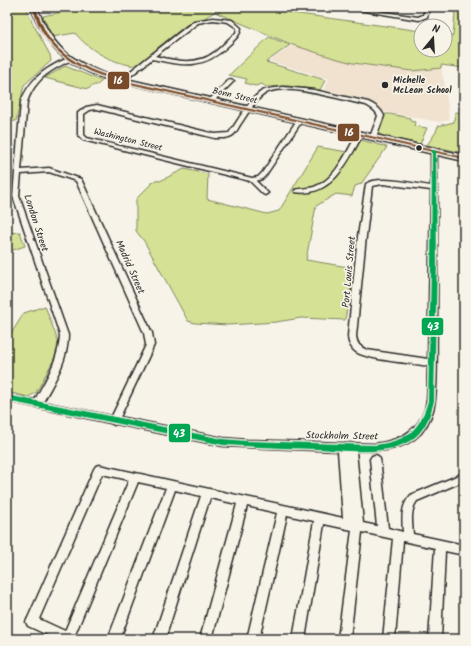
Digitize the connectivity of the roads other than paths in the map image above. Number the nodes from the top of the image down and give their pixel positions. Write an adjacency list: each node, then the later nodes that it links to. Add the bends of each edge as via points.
1 (34, 7): 6 (street, Bonn Street, via 50,42)
2 (344, 7): 3 (street)
3 (348, 7): 4 (street, via 419,19 426,16)
4 (428, 7)
5 (151, 57): 5 (street, via 201,20 226,21 239,28 238,34 211,58 203,61 183,63); 7 (street)
6 (68, 60): 7 (street, Bonn Street, via 90,71); 16 (street, London Street, via 57,64 41,76 27,92)
7 (121, 81): 9 (street, Bonn Street)
8 (231, 81): 9 (street)
9 (211, 101): 10 (street, Bonn Street)
10 (249, 110): 11 (street, Bonn Street); 13 (street, via 263,93 282,88 368,104 381,116); 17 (street, Washington Street, via 231,134 220,137 93,107 81,113 81,135 85,139)
11 (299, 121): 12 (street, Bonn Street); 17 (street, via 264,174)
12 (360, 134): 13 (street, Bonn Street); 19 (street, via 330,179 316,188)
13 (373, 137): 14 (street, Bonn Street)
14 (434, 151): 15 (street, Bonn Street); 18 (street, Stockholm Street)
15 (464, 158)
16 (18, 172): 23 (street, London Street, via 16,199 64,336 61,358); 24 (street, Madrid Street, via 49,170 79,180 148,333 150,344)
17 (252, 180): 20 (street)
18 (433, 188): 21 (street, Stockholm Street); 21 (street, Port Louis Street, via 383,182 372,182 368,186 352,336 354,345 360,351)
19 (297, 191)
20 (265, 194)
21 (432, 363): 25 (street, Stockholm Street, via 431,401 423,425 403,442 388,447)
22 (7, 398): 23 (street, Stockholm Street)
23 (37, 404): 24 (street, Stockholm Street)
24 (114, 421): 25 (street, Stockholm Street, via 223,442)
25 (346, 447): 34 (street)
26 (375, 458): 35 (street)
27 (135, 477): 29 (street); 39 (street); 39 (street, via 99,469 32,622)
28 (464, 477): 36 (street, via 410,501)
29 (172, 485): 30 (street); 40 (street)
30 (207, 493): 31 (street); 41 (street)
31 (243, 501): 32 (street); 42 (street)
32 (283, 509): 33 (street); 43 (street)
33 (320, 518): 34 (street); 44 (street)
34 (353, 525): 35 (street); 45 (street)
35 (383, 532): 36 (street)
36 (403, 536): 37 (street); 46 (street)
37 (440, 545): 38 (street); 47 (street)
38 (464, 550)
39 (68, 639)
40 (114, 639)
41 (159, 639)
42 (206, 639)
43 (253, 639)
44 (299, 639)
45 (344, 639)
46 (389, 639)
47 (435, 639)

